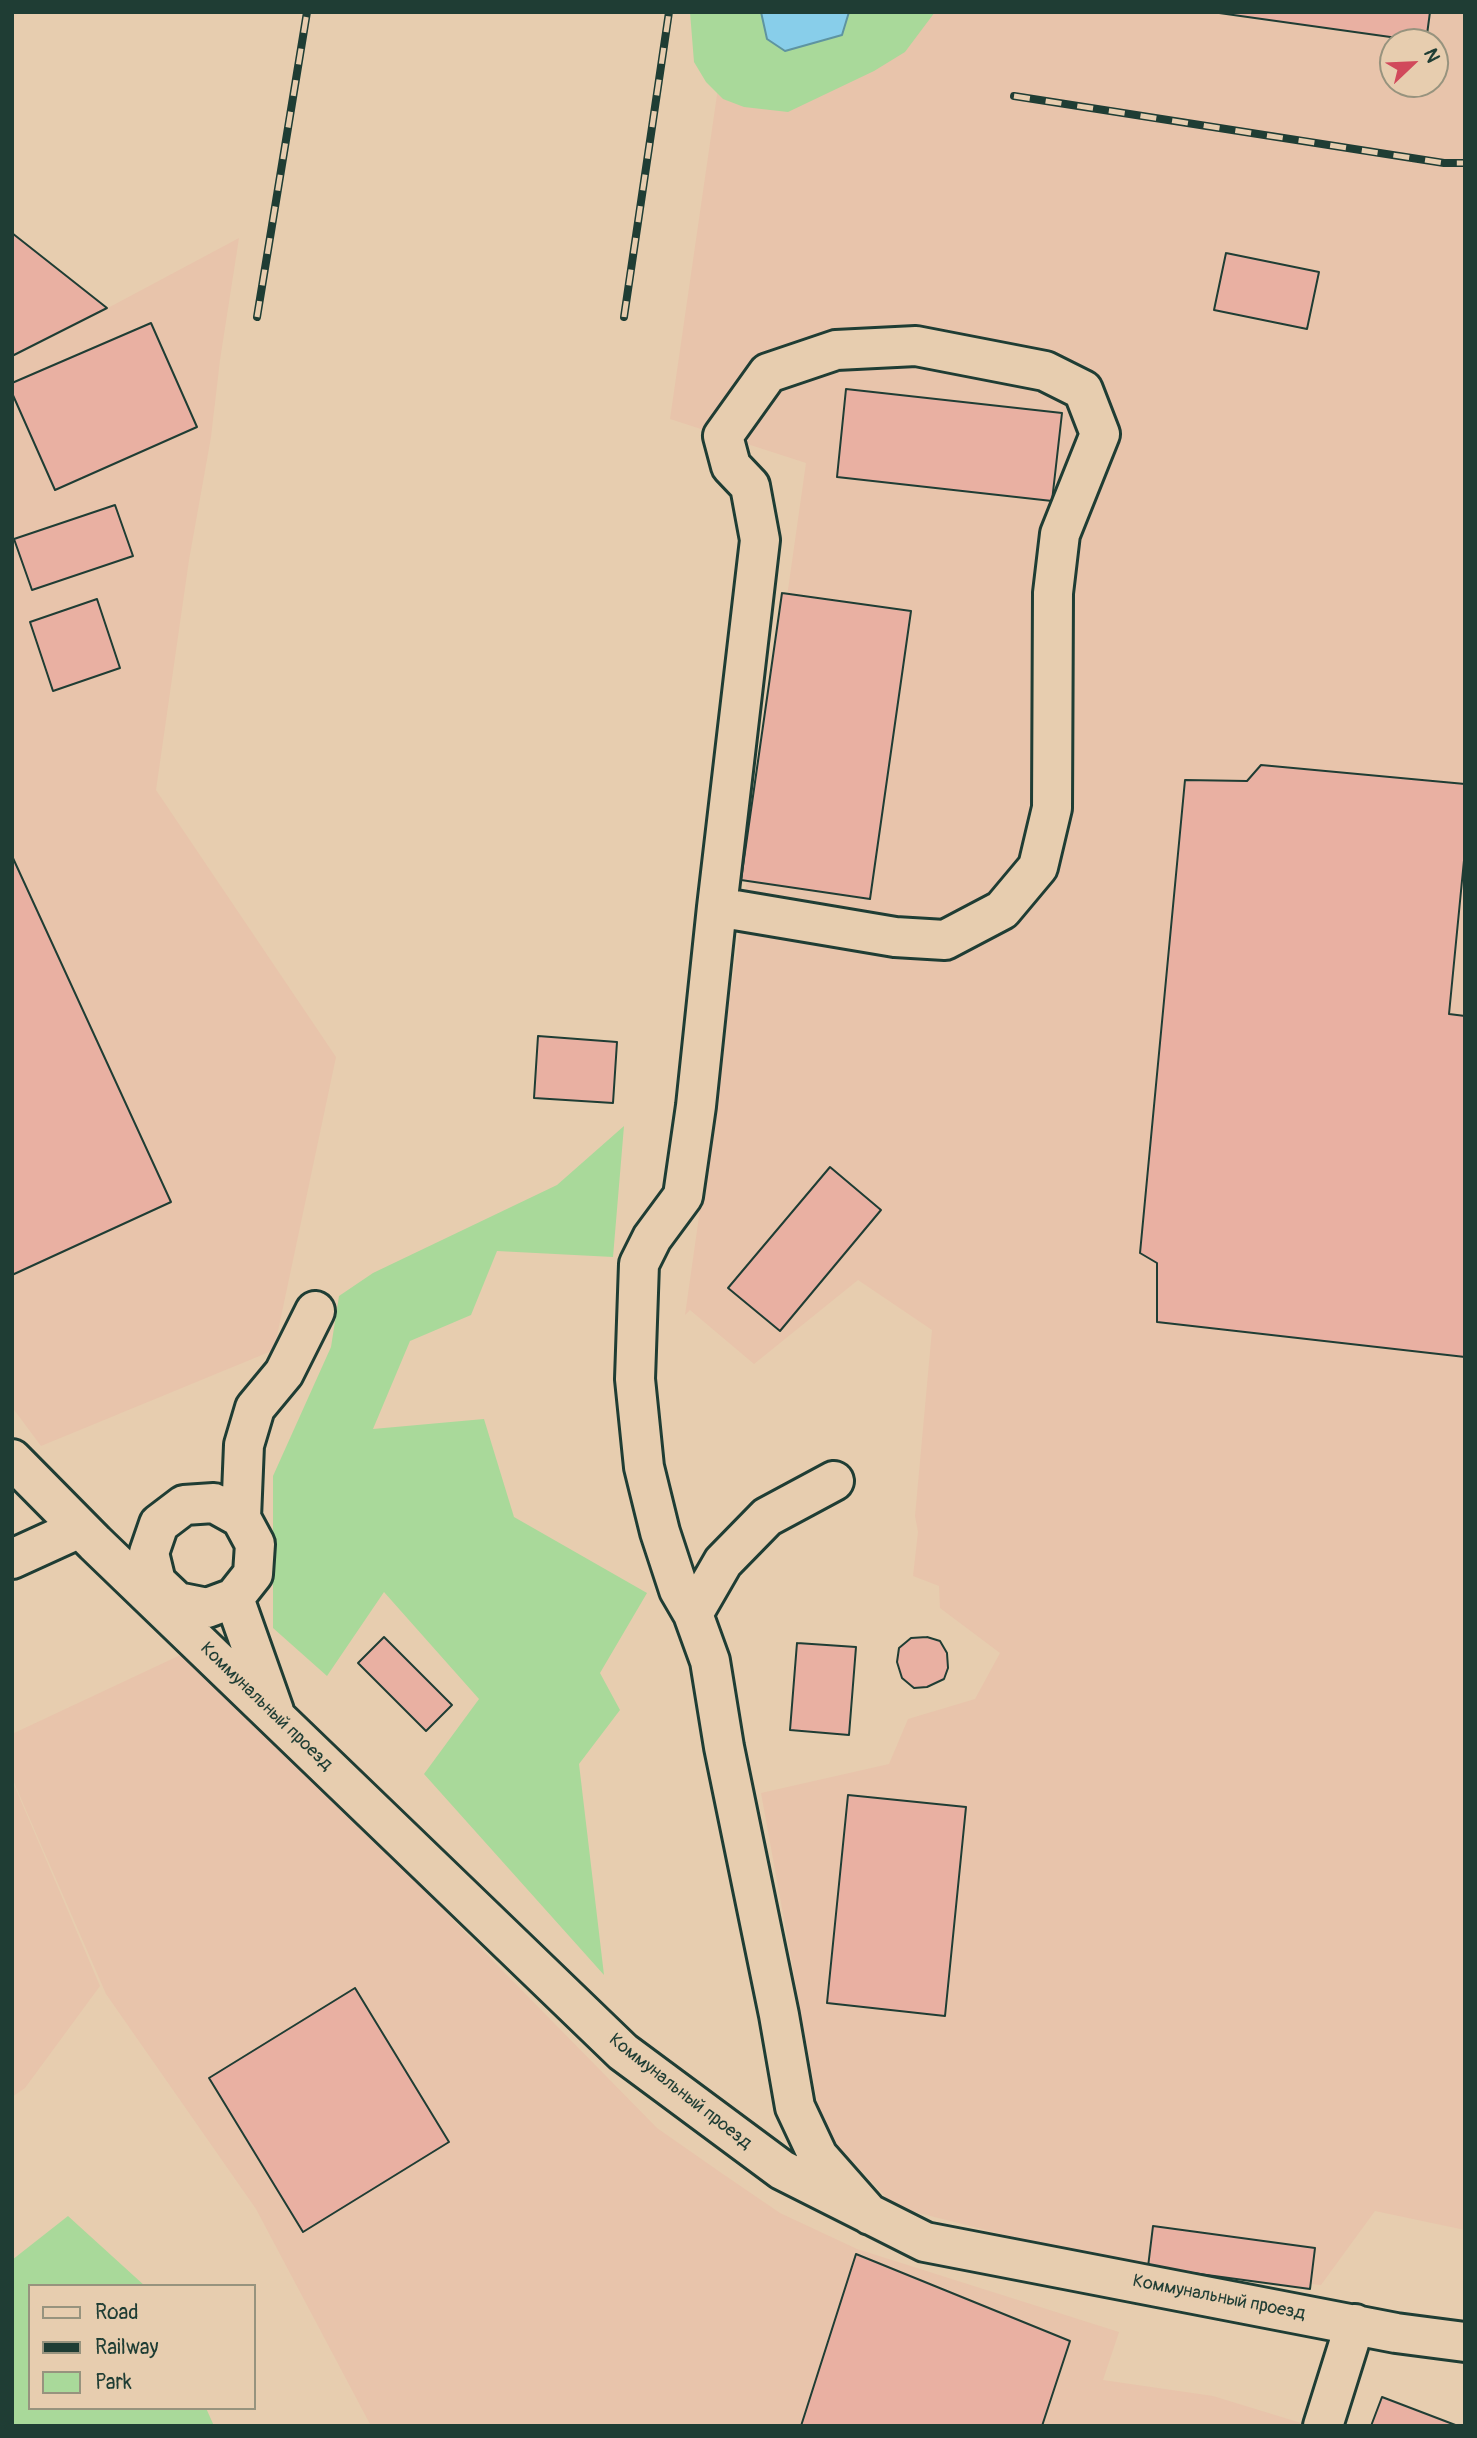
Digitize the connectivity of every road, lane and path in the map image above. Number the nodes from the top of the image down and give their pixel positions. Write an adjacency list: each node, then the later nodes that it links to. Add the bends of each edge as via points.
1 (717, 907): 1 (street, via 895,937 945,940 1002,910 1038,867 1052,808 1053,593 1060,534 1100,434 1083,390 1045,371 916,346 836,350 768,373 723,436 731,466 750,486 760,540); 10 (street, via 683,1196 639,1264 635,1379 644,1467 679,1590)
2 (315, 1311): 5 (street, via 284,1373 255,1408 244,1445)
3 (12, 1459): 6 (street, Коммунальный проезд)
4 (834, 1481): 10 (street, via 767,1517 723,1562)
5 (241, 1518): 7 (street, via 214,1503 184,1505 159,1524); 9 (street, via 255,1544 253,1574)
6 (88, 1535): 7 (street); 8 (street); 11 (street, Коммунальный проезд)
7 (149, 1553): 9 (street, via 156,1582 177,1602 207,1608)
8 (12, 1559)
9 (234, 1598): 11 (street)
10 (693, 1614): 12 (street, via 710,1661)
11 (276, 1716): 13 (street, Коммунальный проезд, via 624,2052)
12 (795, 2107): 13 (street, via 776,2128); 14 (street, via 818,2156)
13 (737, 2137): 14 (street, Коммунальный проезд, via 782,2171)
14 (870, 2215): 15 (street, Коммунальный проезд, via 925,2242)
15 (1355, 2324): 16 (street, Коммунальный проезд); 17 (street)
16 (1465, 2342)
17 (1323, 2426)

